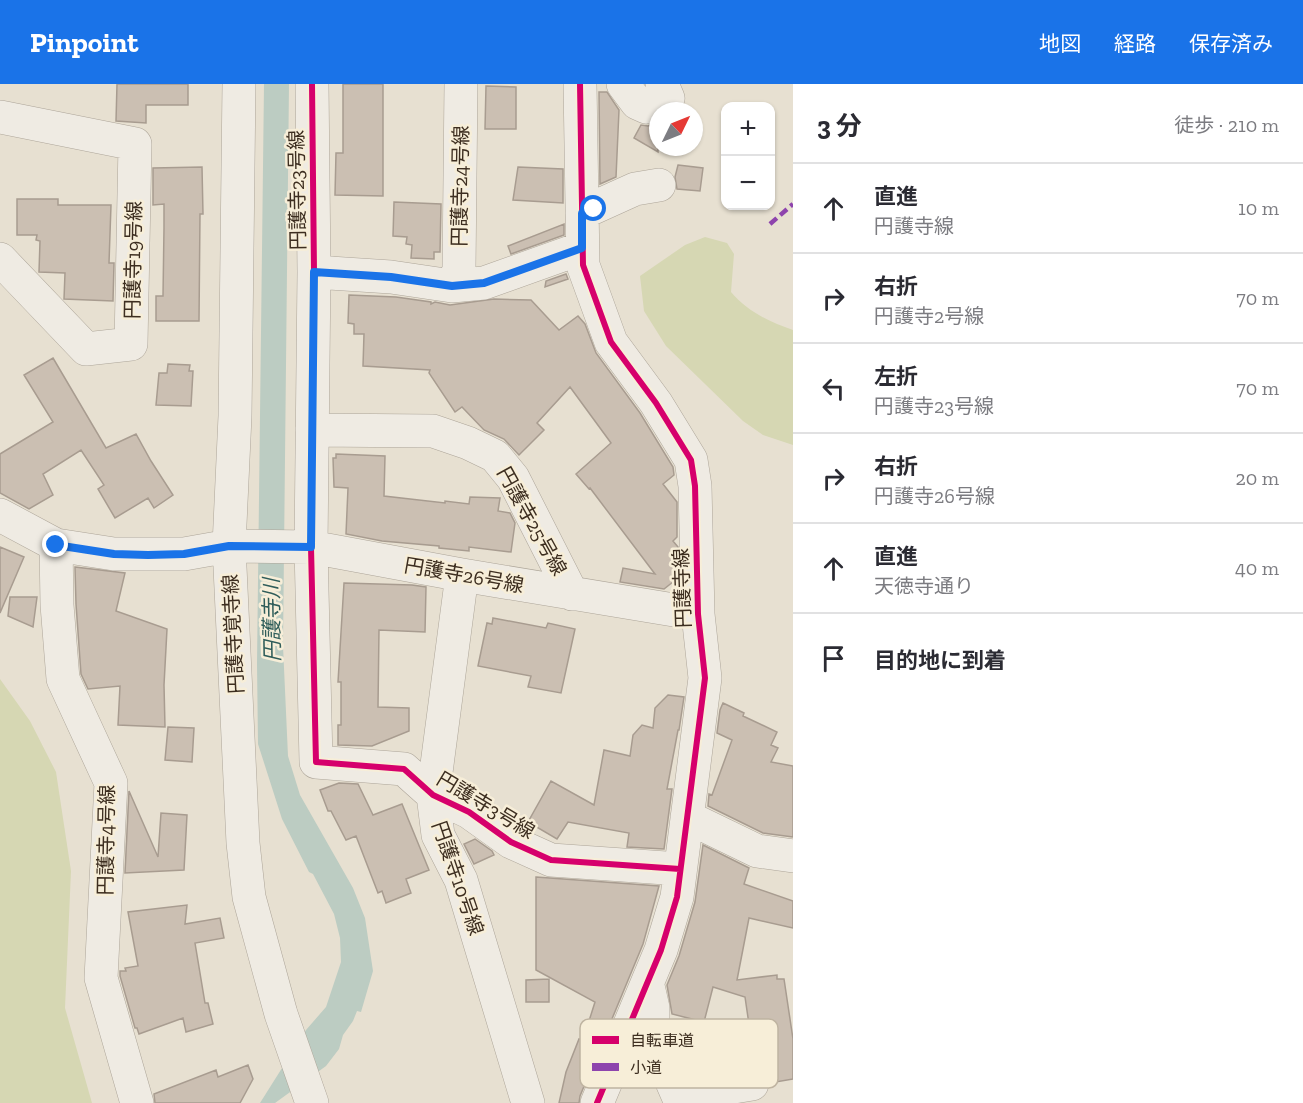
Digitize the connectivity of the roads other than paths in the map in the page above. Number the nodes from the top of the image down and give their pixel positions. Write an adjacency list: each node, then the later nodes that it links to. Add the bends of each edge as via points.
1 (239, 84): 17 (street, 円護寺覚寺線, via 234,438)
2 (312, 84): 12 (street, 円護寺23号線)
3 (461, 84): 13 (street, 円護寺24号線, via 459,270)
4 (580, 84): 9 (street, 円護寺線)
5 (623, 84): 6 (street, via 637,104 646,106 653,102 663,104 668,98)
6 (662, 84)
7 (0, 117): 11 (street, 円護寺19号線, via 135,144 131,344 86,349)
8 (659, 185): 9 (street, via 635,189)
9 (582, 213): 10 (street, 円護寺線)
10 (582, 248): 13 (street, via 484,283); 21 (street, 円護寺線, via 583,265 611,342 656,403 691,460)
11 (0, 259)
12 (314, 272): 13 (street); 14 (street, 円護寺23号線)
13 (452, 286)
14 (312, 430): 18 (street, 円護寺23号線); 20 (street, 円護寺25号線, via 433,431 495,456 513,478)
15 (0, 515): 16 (street, 円護寺26号線)
16 (56, 545): 17 (street, 円護寺26号線, via 148,555); 33 (street, 円護寺4号線, via 63,680 111,783 101,978)
17 (239, 546): 18 (street, 円護寺26号線); 32 (street, 円護寺覚寺線, via 243,843 248,886 281,1014)
18 (300, 546): 19 (street, 円護寺26号線); 22 (street, 円護寺3号線, via 316,762 404,769)
19 (462, 575): 20 (street, 円護寺26号線); 22 (street, 円護寺10号線)
20 (573, 594): 21 (street, 円護寺26号線)
21 (698, 614): 23 (street, 円護寺線, via 705,678)
22 (433, 795): 25 (street, 円護寺3号線, via 469,812 511,842 551,860); 34 (street, 円護寺10号線, via 438,835 461,880)
23 (687, 817): 24 (street, via 757,851); 25 (street, 円護寺線)
24 (793, 856)
25 (680, 868): 26 (street, 円護寺線, via 672,931)
26 (647, 984): 27 (street, 円護寺線); 28 (street)
27 (632, 1019)
28 (653, 1019)
29 (603, 1088): 35 (street, 円護寺線)
30 (675, 1088): 31 (street, via 678,1096)
31 (749, 1090)
32 (311, 1102)
33 (137, 1103)
34 (528, 1103)
35 (597, 1103)

